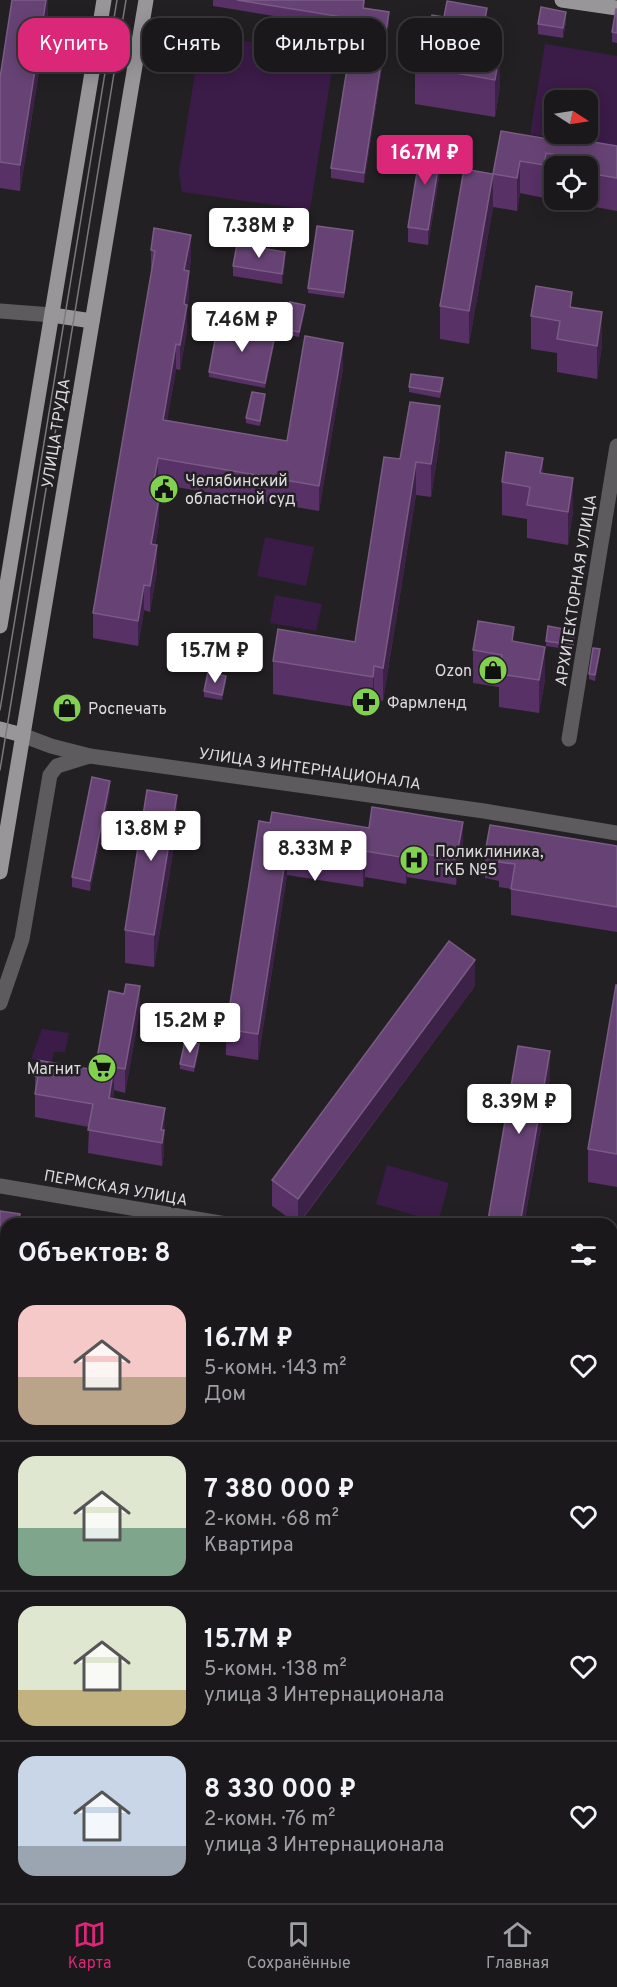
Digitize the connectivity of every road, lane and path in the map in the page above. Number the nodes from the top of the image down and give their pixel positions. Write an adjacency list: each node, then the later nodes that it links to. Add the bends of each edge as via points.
1 (104, 0): 6 (main road, УЛИЦА ТРУДА)
2 (146, 0): 7 (main road, УЛИЦА ТРУДА)
3 (562, 0): 4 (main road)
4 (617, 8)
5 (0, 311): 6 (street)
6 (52, 315): 7 (main road); 9 (main road, УЛИЦА ТРУДА)
7 (92, 321): 11 (main road, УЛИЦА ТРУДА)
8 (617, 446): 12 (street, АРХИТЕКТОРНАЯ УЛИЦА)
9 (0, 626)
10 (0, 729): 11 (main road, УЛИЦА 3 ИНТЕРНАЦИОНАЛА)
11 (22, 735): 13 (street, УЛИЦА 3 ИНТЕРНАЦИОНАЛА); 15 (main road, УЛИЦА ТРУДА)
12 (569, 739)
13 (90, 756): 14 (street, УЛИЦА 3 ИНТЕРНАЦИОНАЛА); 16 (street, via 57,766 50,775 22,939)
14 (617, 833)
15 (0, 872)
16 (0, 1003)
17 (0, 1186): 18 (street, ПЕРМСКАЯ УЛИЦА)
18 (190, 1218)

